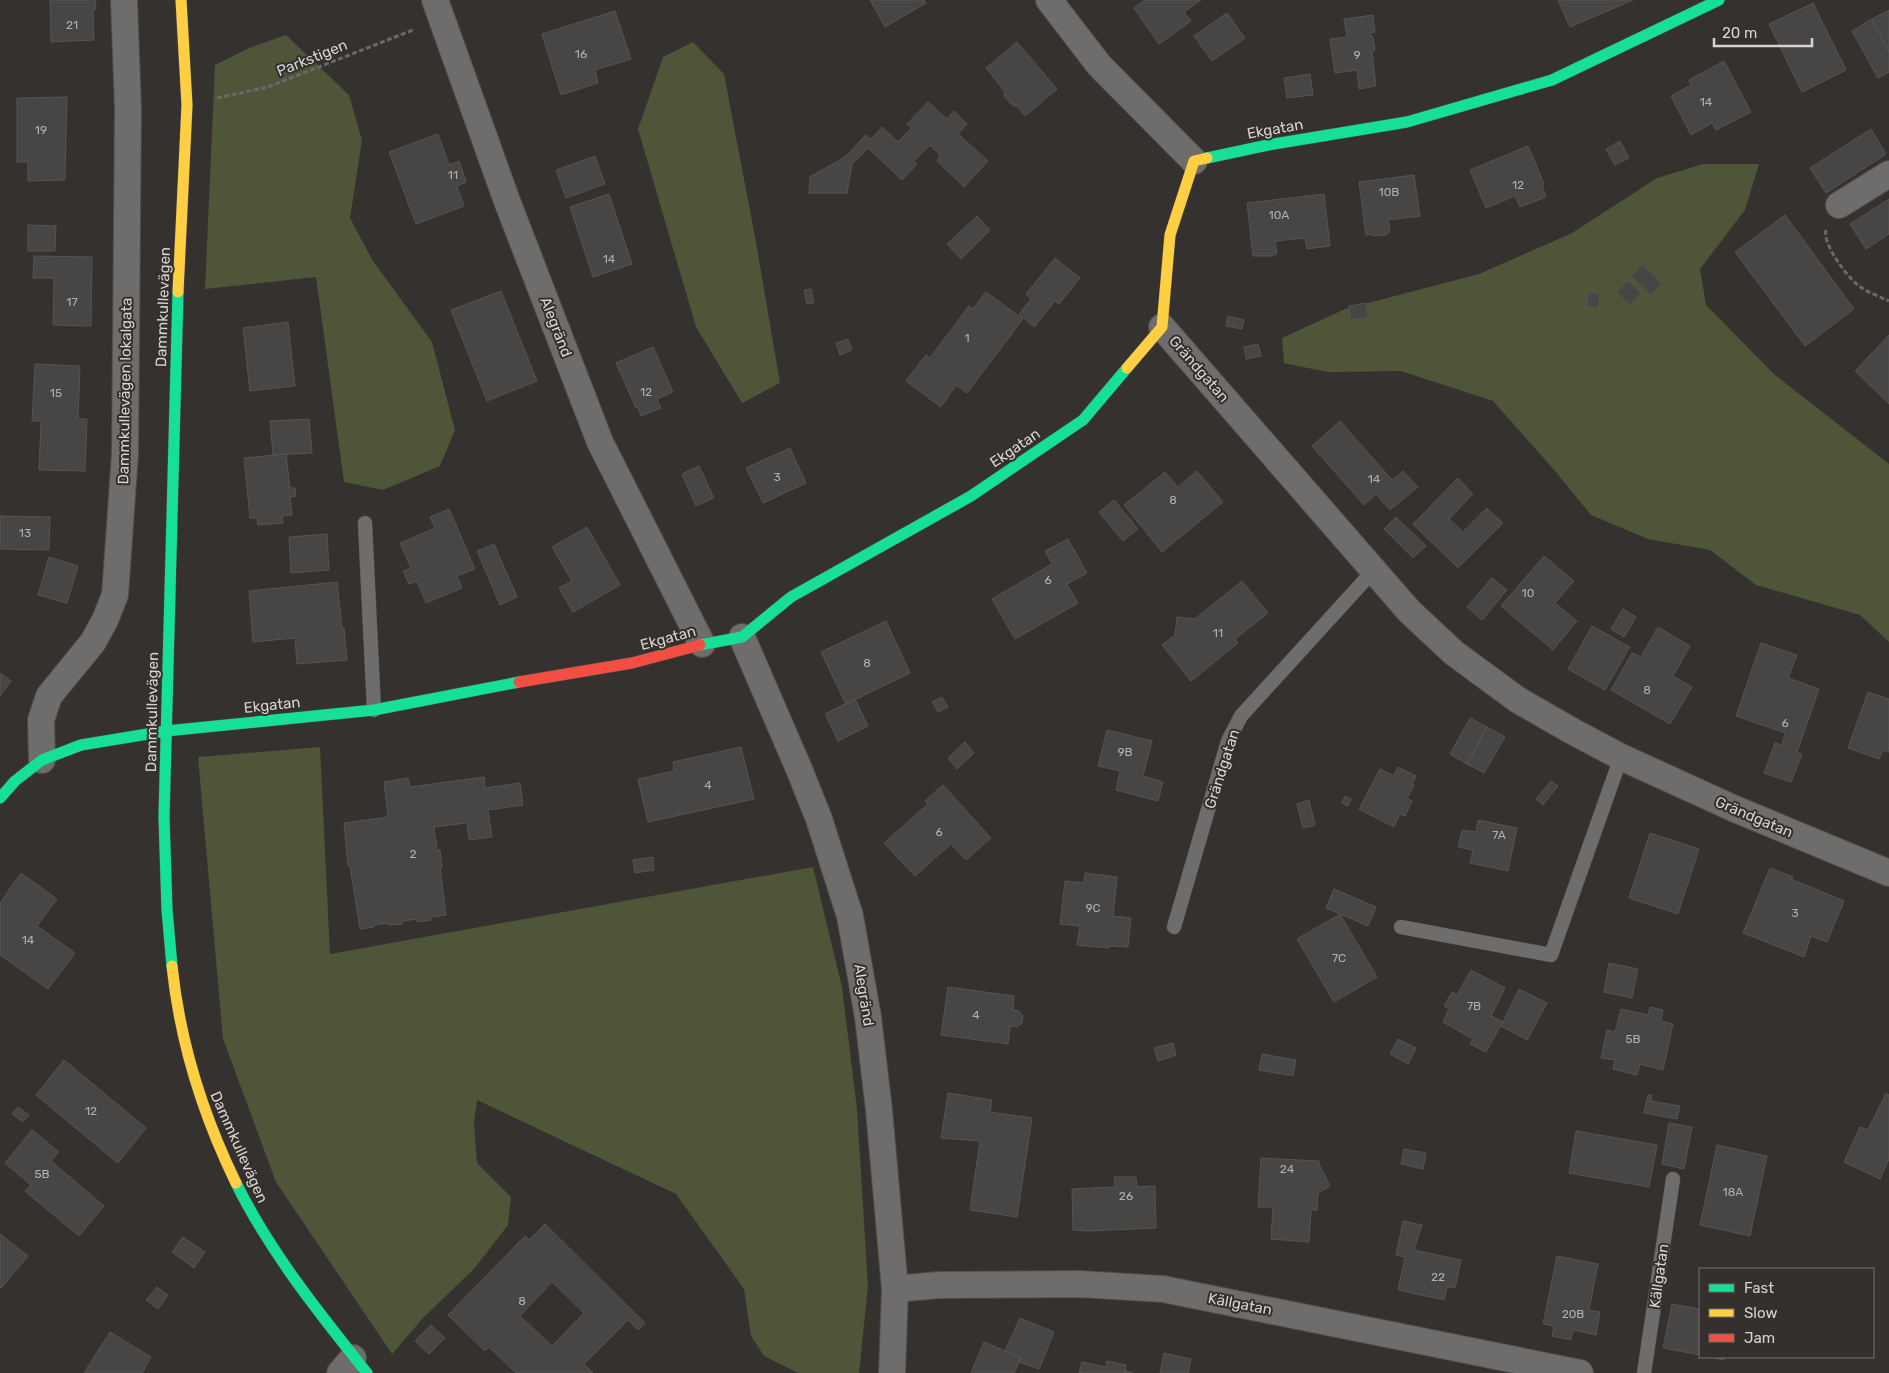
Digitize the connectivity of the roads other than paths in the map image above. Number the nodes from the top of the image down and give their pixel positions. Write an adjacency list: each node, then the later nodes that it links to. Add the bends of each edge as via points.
1 (124, 0): 17 (street, Dammkullevägen lokalgata, via 128,108 125,454 115,596 93,642 49,696 41,720)
2 (181, 0): 15 (street, Dammkullevägen, via 187,105 177,320)
3 (1049, 0): 6 (street, via 1099,65)
4 (1719, 0): 6 (street, Ekgatan, via 1552,80 1406,122)
5 (438, 10): 13 (street, Alegränd, via 600,442)
6 (1194, 160): 9 (street, via 1170,234)
7 (1889, 174): 8 (street)
8 (1839, 205)
9 (1162, 327): 11 (street, Grändgatan); 12 (street, Ekgatan, via 1083,420 971,496 791,597)
10 (365, 523): 14 (lane)
11 (1374, 570): 16 (street, Grändgatan, via 1409,611 1454,654 1518,700); 20 (lane, Grändgatan, via 1241,716 1228,741)
12 (742, 637): 13 (street, Ekgatan); 23 (street, Alegränd, via 816,811 850,916 868,1017)
13 (702, 644): 14 (street, Ekgatan, via 632,663)
14 (374, 710): 15 (street, Ekgatan)
15 (166, 730): 17 (street, Ekgatan, via 113,738); 24 (street, Dammkullevägen, via 167,910 176,1005 196,1087 218,1144 258,1225)
16 (1621, 758): 19 (street, Grändgatan); 21 (lane, via 1551,955)
17 (42, 760): 18 (street, Ekgatan, via 15,781)
18 (0, 798)
19 (1889, 873)
20 (1174, 927)
21 (1401, 927)
22 (1673, 1179): 27 (lane, Källgatan)
23 (895, 1289): 25 (street, Alegränd); 26 (street, Källgatan, via 939,1285 1069,1284 1163,1289)
24 (354, 1368)
25 (892, 1373)
26 (1580, 1373)
27 (1644, 1373)

